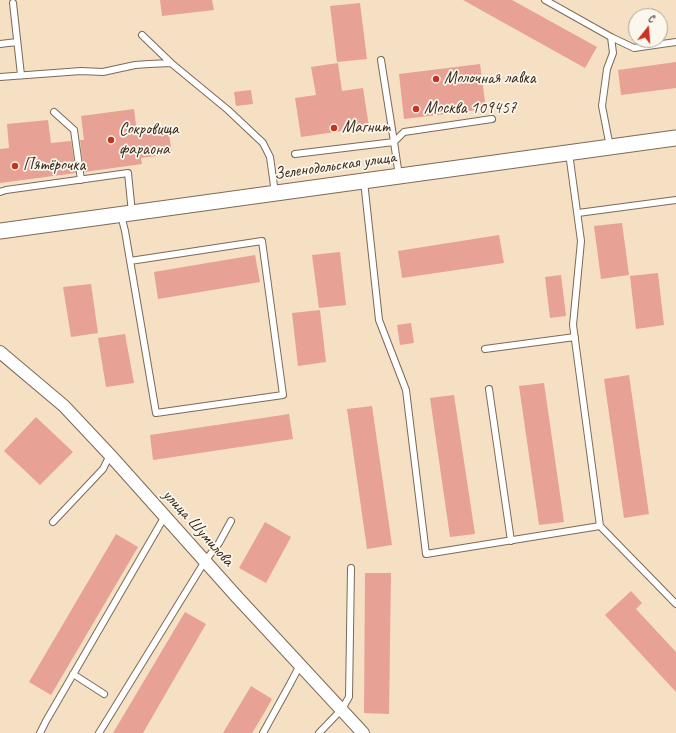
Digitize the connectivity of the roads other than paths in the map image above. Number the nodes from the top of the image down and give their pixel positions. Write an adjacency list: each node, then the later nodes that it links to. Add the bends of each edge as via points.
1 (545, 0): 4 (lane)
2 (13, 3): 5 (lane)
3 (142, 35): 9 (lane)
4 (611, 37): 6 (lane, via 634,48); 16 (lane, via 613,53 607,69 602,106)
5 (17, 42): 7 (lane); 10 (lane)
6 (676, 42)
7 (0, 44)
8 (380, 60): 15 (lane)
9 (171, 63): 10 (lane, via 135,65 103,72); 23 (lane, via 263,143 270,157)
10 (21, 75): 11 (lane)
11 (0, 76)
12 (54, 112): 20 (lane, via 74,130)
13 (492, 119): 15 (lane, via 404,132)
14 (676, 138): 16 (street, Зеленодольская улица)
15 (394, 142): 18 (lane); 19 (lane)
16 (610, 147): 17 (street, Зеленодольская улица)
17 (569, 153): 19 (street, Зеленодольская улица); 25 (lane)
18 (295, 154)
19 (398, 176): 21 (street, Зеленодольская улица)
20 (81, 180): 22 (lane); 26 (lane, via 128,173)
21 (364, 181): 23 (street, Зеленодольская улица); 38 (lane, via 379,320 406,390 426,554)
22 (0, 192)
23 (275, 193): 26 (street, Зеленодольская улица)
24 (676, 200): 25 (lane)
25 (578, 213): 29 (lane, via 581,241 573,325)
26 (127, 214): 27 (street, Зеленодольская улица); 28 (lane, via 125,231)
27 (0, 231)
28 (130, 261): 28 (lane, via 262,241 283,395 156,413)
29 (575, 337): 30 (lane); 37 (lane)
30 (485, 349)
31 (0, 352): 33 (street, улица Шумилова, via 64,406)
32 (489, 389): 38 (lane)
33 (110, 455): 34 (street, улица Шумилова); 36 (lane, via 103,469)
34 (165, 516): 39 (street, улица Шумилова); 43 (lane)
35 (231, 521): 39 (lane)
36 (54, 522)
37 (600, 526): 38 (lane); 41 (lane)
38 (511, 541)
39 (205, 561): 42 (street, улица Шумилова); 47 (lane)
40 (351, 568): 45 (lane, via 349,697)
41 (676, 604)
42 (300, 665): 45 (street, улица Шумилова); 48 (lane)
43 (73, 674): 44 (lane); 46 (lane)
44 (104, 694)
45 (342, 709): 49 (lane); 50 (street, улица Шумилова)
46 (40, 733)
47 (99, 733)
48 (263, 733)
49 (319, 733)
50 (363, 733)

